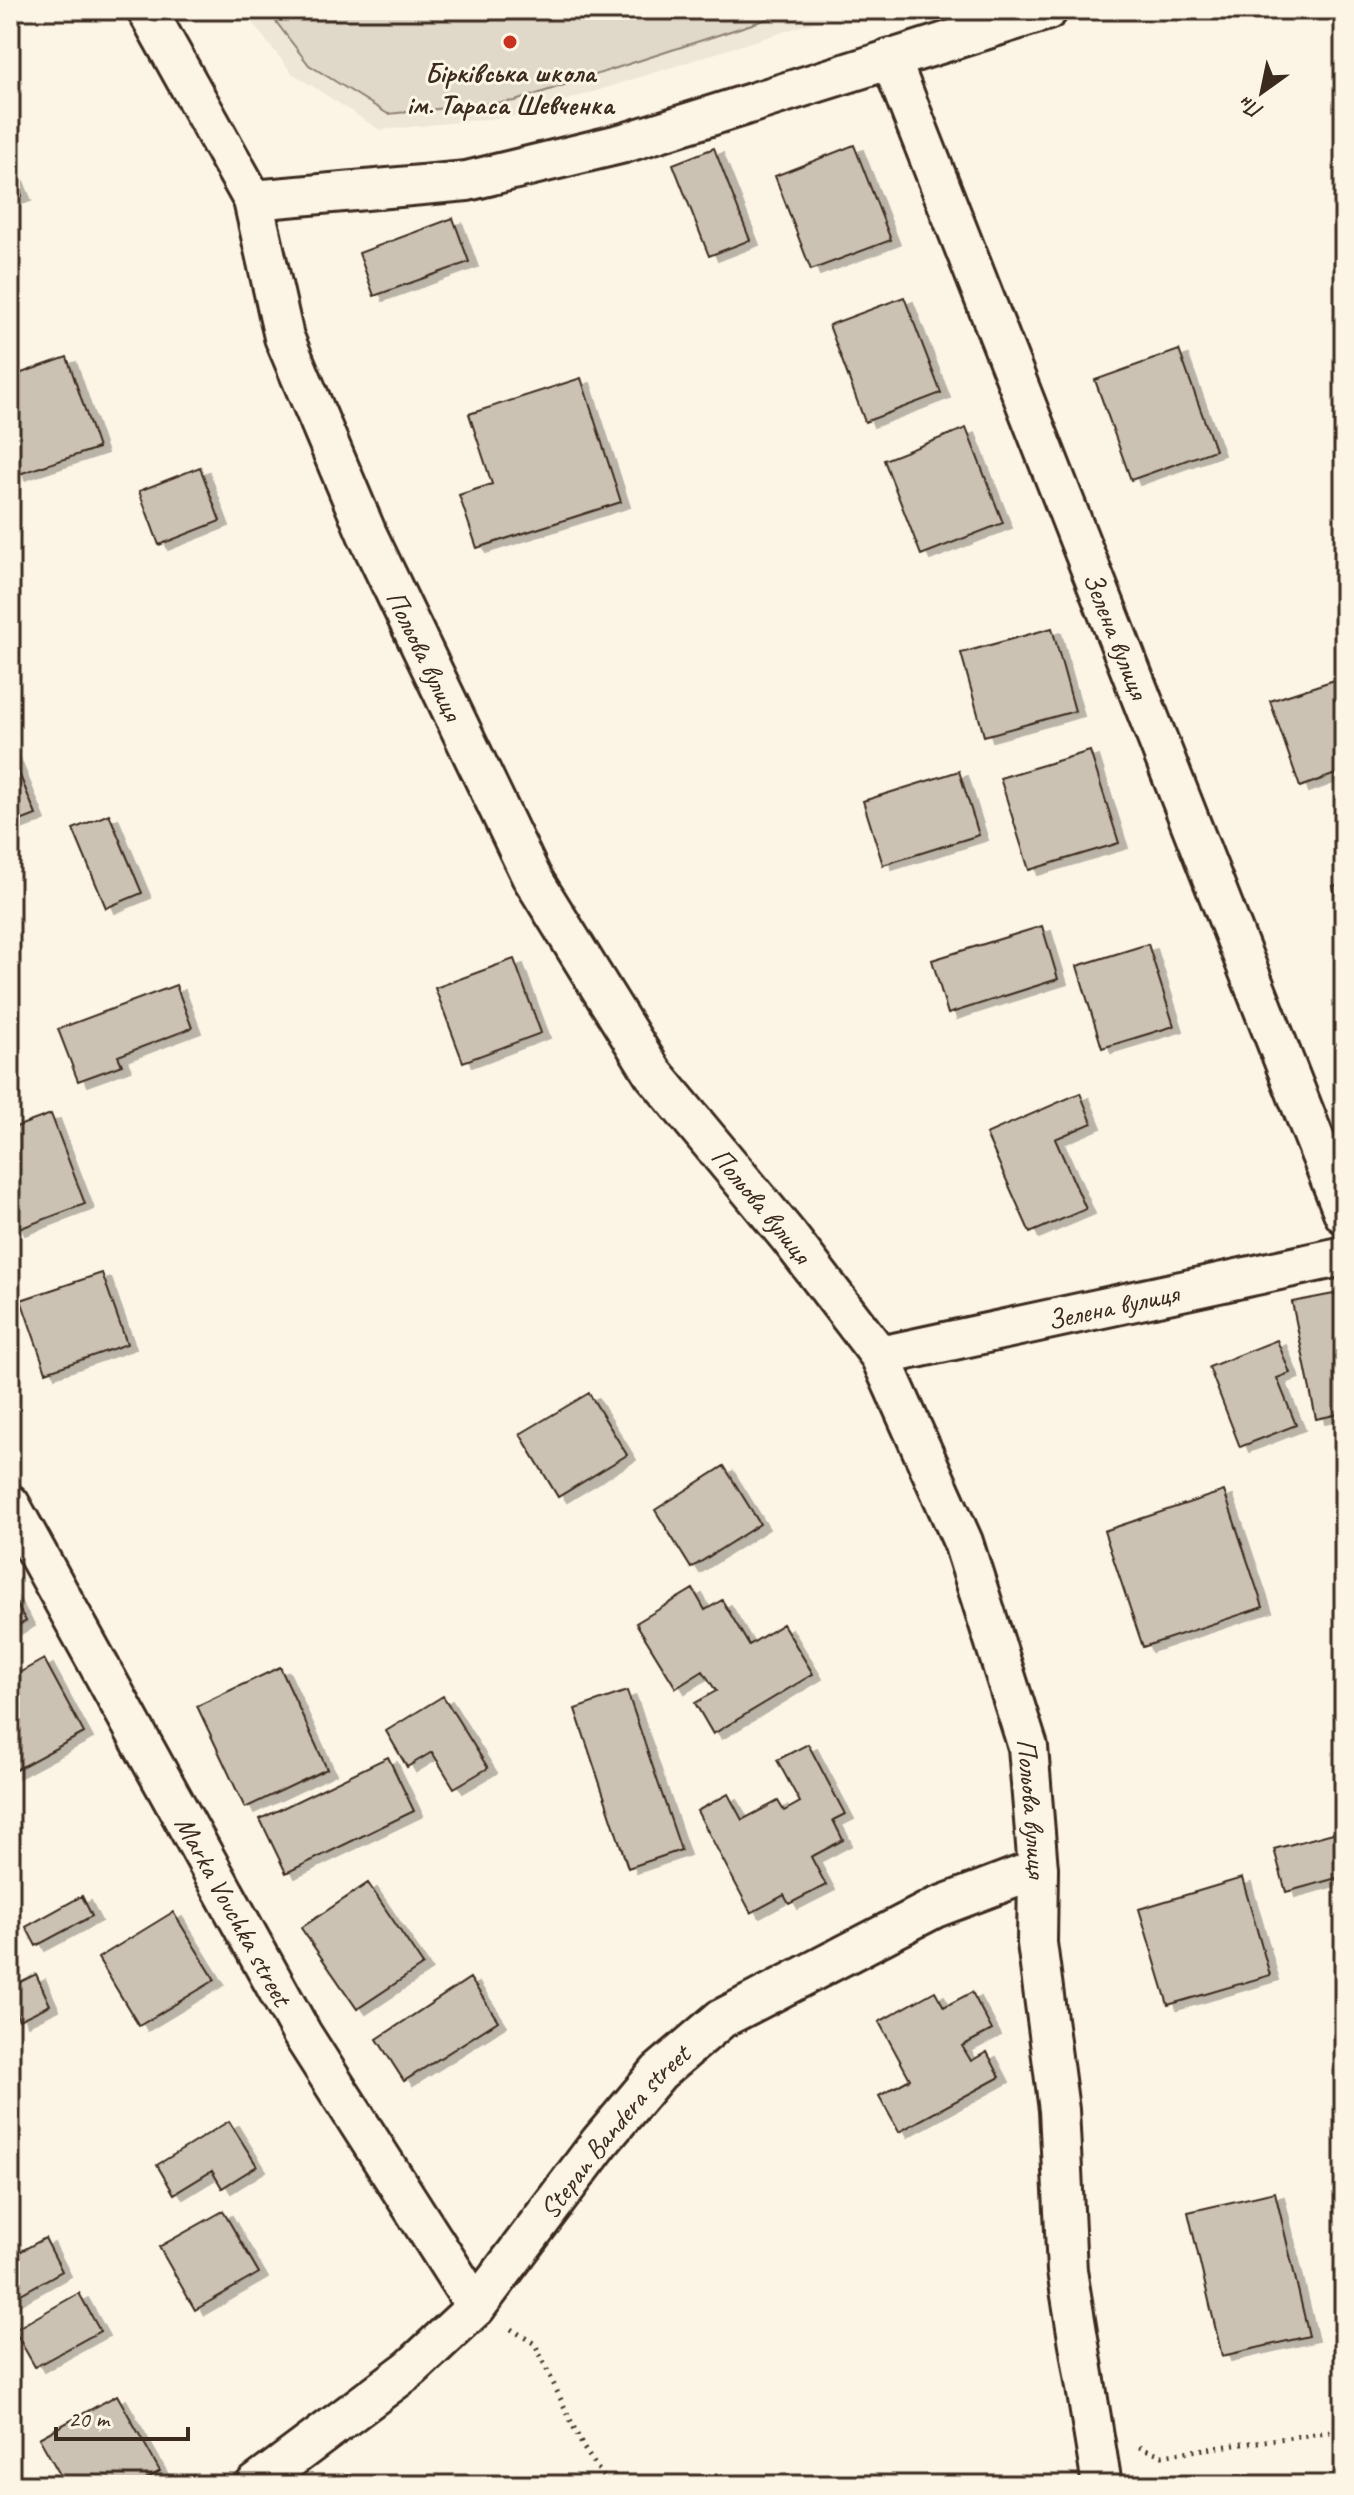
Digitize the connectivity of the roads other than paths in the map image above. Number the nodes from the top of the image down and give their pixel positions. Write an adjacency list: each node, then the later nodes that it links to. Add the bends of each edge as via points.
1 (147, 10): 4 (street, Польова вулиця)
2 (1048, 10): 3 (street)
3 (890, 58): 4 (street, via 624,143 467,181); 5 (street, Зелена вулиця)
4 (253, 200): 7 (street, Польова вулиця, via 290,351 367,534 531,876 653,1073)
5 (1344, 1214)
6 (1344, 1256): 7 (street, Зелена вулиця)
7 (880, 1356): 9 (street, Польова вулиця, via 963,1542 1028,1747)
8 (10, 1504): 10 (street, Marka Vovchka street, via 302,2034)
9 (1038, 1869): 10 (street, Stepan Bandera street, via 935,1908 721,2019 659,2072); 12 (street, Польова вулиця, via 1037,1943 1059,2110 1067,2271)
10 (476, 2307): 11 (street, Stepan Bandera street, via 411,2368)
11 (255, 2485)
12 (1102, 2485)

